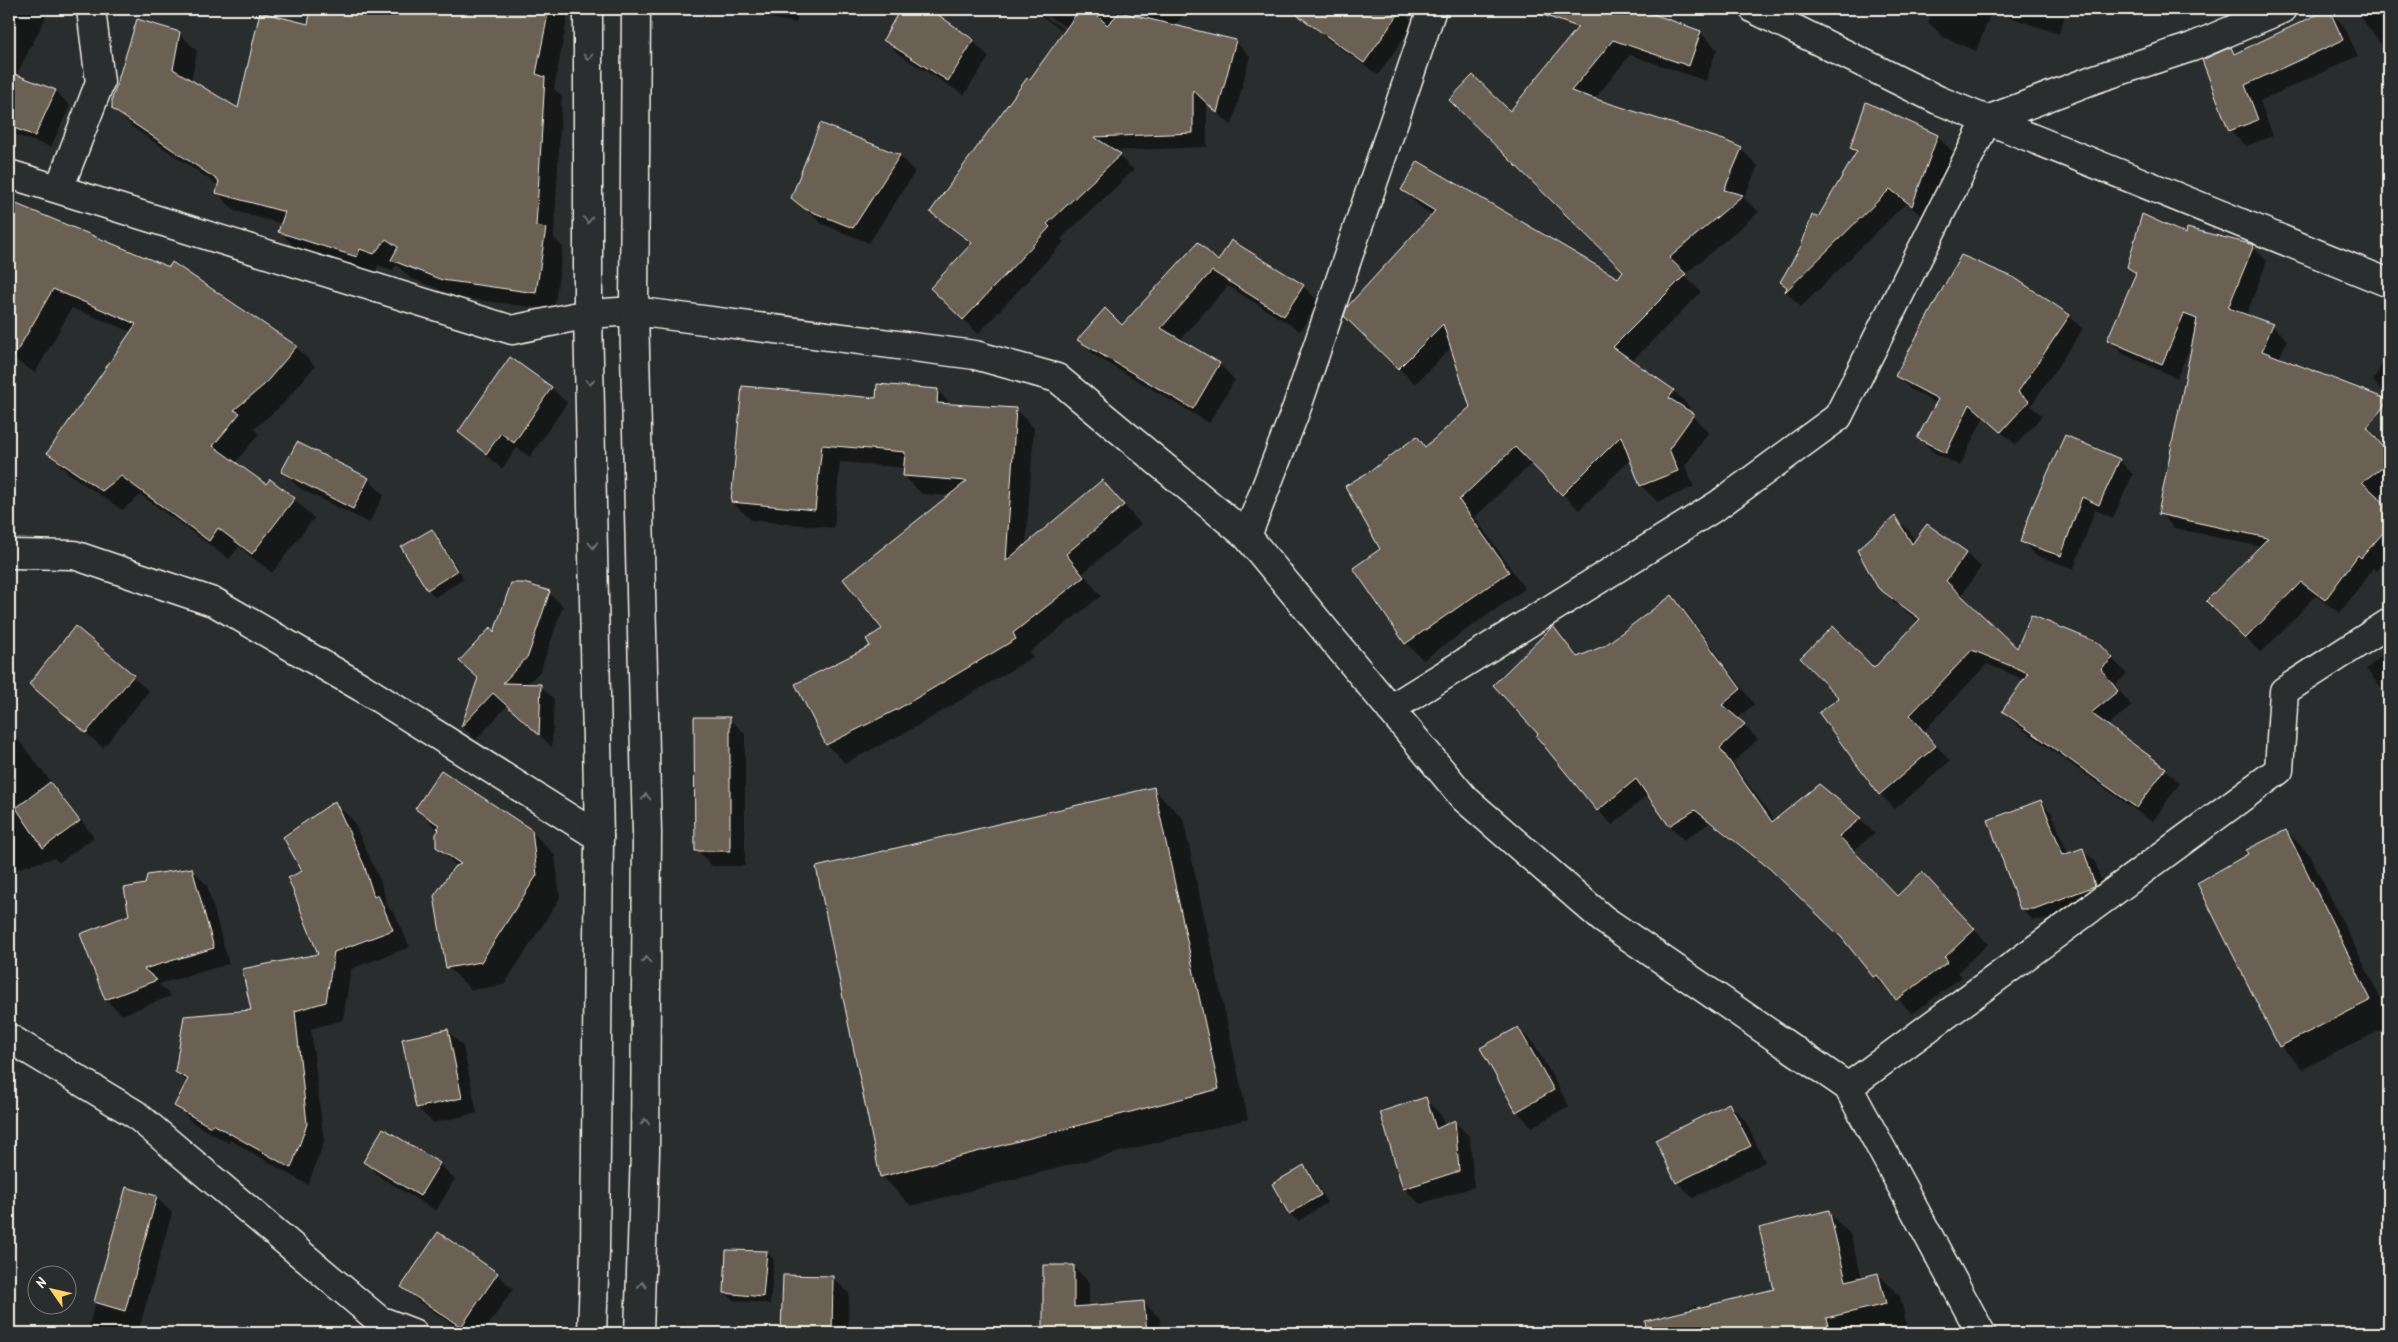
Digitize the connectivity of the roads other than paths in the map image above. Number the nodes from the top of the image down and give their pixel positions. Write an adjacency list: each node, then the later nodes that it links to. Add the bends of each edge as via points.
1 (91, 9): 9 (street, via 100,82)
2 (588, 9): 12 (street, one-way to 12)
3 (636, 9): 11 (street)
4 (1432, 9): 13 (street, via 1297,407)
5 (1754, 9): 7 (street, via 1938,100)
6 (2282, 9): 7 (street, via 2192,47)
7 (1987, 120): 10 (street); 16 (street, via 1838,417 1718,504)
8 (9, 174): 9 (street)
9 (59, 190): 12 (street, via 512,330)
10 (2389, 283)
11 (634, 311): 12 (street); 13 (street, via 975,355 1057,378); 22 (street, one-way to 11, via 647,833)
12 (588, 314): 17 (street, one-way to 17)
13 (1247, 536): 16 (street)
14 (9, 554): 17 (street, via 74,555 216,603 361,687)
15 (2389, 623): 19 (street, via 2284,691 2279,770)
16 (1390, 708): 19 (street, via 1464,798 1603,919)
17 (599, 837): 21 (street)
18 (9, 1038): 20 (street, via 135,1114 378,1320)
19 (1848, 1087): 23 (street)
20 (413, 1333)
21 (592, 1333)
22 (640, 1333)
23 (1981, 1333)

